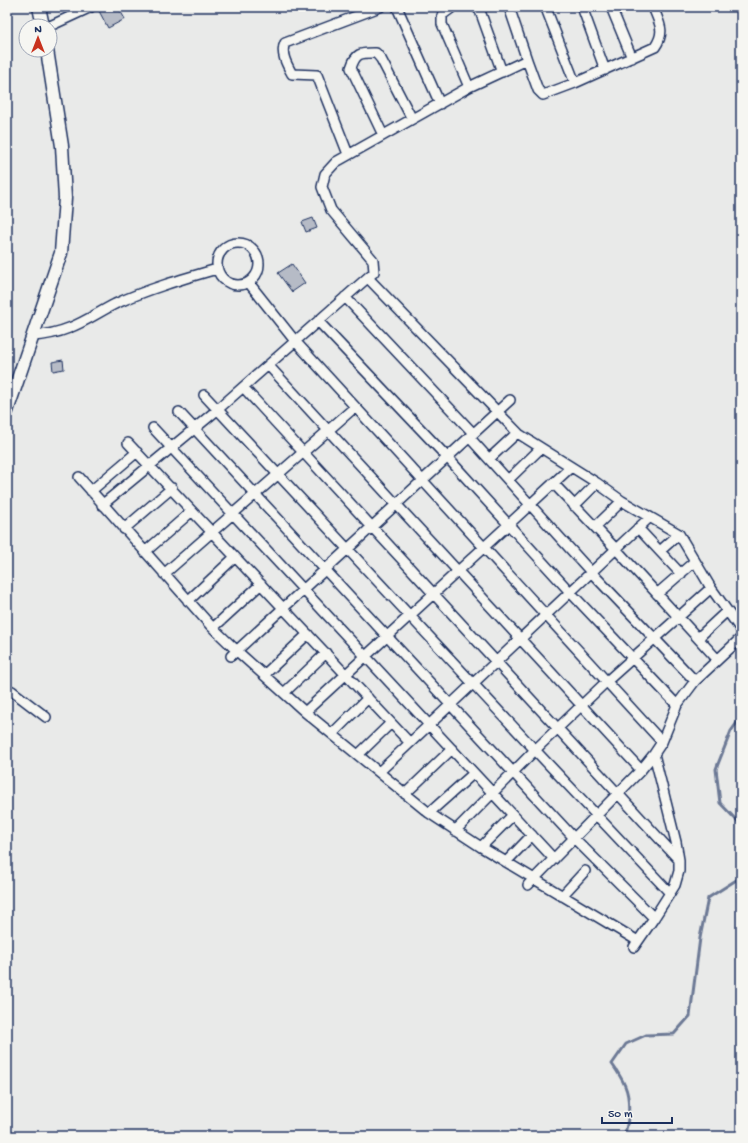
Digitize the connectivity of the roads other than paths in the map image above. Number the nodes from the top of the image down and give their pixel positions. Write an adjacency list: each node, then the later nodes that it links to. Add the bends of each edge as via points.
1 (40, 7): 12 (street)
2 (91, 7): 13 (street)
3 (380, 7): 24 (street, via 285,43 283,48 286,64 292,74 316,75)
4 (396, 7): 21 (street)
5 (452, 7): 20 (street, via 442,15 442,24)
6 (476, 7): 18 (street, via 480,11)
7 (509, 7): 16 (street)
8 (547, 7): 19 (street)
9 (582, 7): 17 (street)
10 (611, 7): 15 (street)
11 (653, 7): 15 (street, via 662,31 660,40 655,47)
12 (42, 18)
13 (58, 22)
14 (48, 58): 30 (street, via 62,146 64,198 61,253)
15 (632, 58): 17 (street)
16 (527, 60): 18 (street); 19 (street, via 538,90 543,94)
17 (605, 70): 19 (street)
18 (502, 72): 20 (street)
19 (575, 83)
20 (469, 87): 21 (street)
21 (440, 104): 22 (street)
22 (412, 119): 23 (street); 23 (street, via 381,59 376,53 363,53 354,58 351,68)
23 (383, 135): 24 (street)
24 (348, 154): 26 (street, via 325,174 322,187 331,210 374,260 374,272)
25 (217, 269): 27 (street, via 222,278 230,284 240,286); 27 (street, via 217,259 222,250 231,244 241,243 251,247 258,255 260,265 257,275); 30 (street, via 142,293 70,328)
26 (368, 278): 28 (street); 40 (street)
27 (249, 283): 31 (street)
28 (345, 298): 29 (street); 45 (street)
29 (318, 321): 31 (street); 51 (street)
30 (33, 336): 38 (street)
31 (295, 341): 32 (street); 36 (street)
32 (268, 365): 33 (street); 43 (street)
33 (243, 387): 37 (street); 50 (street)
34 (204, 395): 37 (street)
35 (510, 400): 40 (street)
36 (355, 407): 43 (street); 57 (street)
37 (217, 410): 42 (street); 55 (street)
38 (7, 411)
39 (179, 412): 42 (street)
40 (497, 412): 44 (street); 45 (street)
41 (153, 428): 47 (street)
42 (194, 429): 47 (street); 63 (street)
43 (328, 430): 50 (street); 65 (street)
44 (517, 433): 48 (street); 52 (street)
45 (471, 435): 51 (street); 52 (street)
46 (128, 443): 49 (street)
47 (171, 448): 53 (street); 70 (street)
48 (541, 448): 54 (street); 58 (street)
49 (137, 452): 53 (street); 62 (street)
50 (303, 452): 55 (street); 73 (street)
51 (447, 457): 57 (street); 72 (street)
52 (489, 459): 58 (street)
53 (150, 465): 61 (street); 67 (street)
54 (571, 467): 59 (street); 60 (street)
55 (278, 474): 63 (street); 80 (street)
56 (79, 477): 62 (street)
57 (421, 480): 65 (street); 79 (street)
58 (508, 480): 66 (street)
59 (597, 483): 64 (street); 68 (street)
60 (553, 484): 66 (street); 68 (street)
61 (172, 488): 69 (street); 75 (street)
62 (91, 491): 67 (street)
63 (254, 494): 70 (street); 86 (street)
64 (622, 501): 71 (street); 74 (street)
65 (396, 504): 73 (street); 87 (street)
66 (530, 504): 72 (street); 88 (street)
67 (102, 505): 75 (street)
68 (574, 506): 74 (street)
69 (192, 511): 77 (street); 82 (street)
70 (232, 514): 77 (street); 93 (street)
71 (650, 517): 76 (street); 78 (street)
72 (508, 524): 79 (street); 94 (street)
73 (371, 526): 80 (street); 95 (street)
74 (595, 527): 81 (street)
75 (124, 528): 82 (street)
76 (638, 528): 81 (street); 83 (street)
77 (211, 531): 84 (street); 89 (street)
78 (679, 534): 83 (street); 85 (street)
79 (484, 547): 87 (street); 101 (street)
80 (347, 549): 86 (street); 100 (street)
81 (616, 549): 88 (street); 96 (street)
82 (145, 552): 89 (street)
83 (660, 552): 90 (street)
84 (235, 557): 91 (street); 97 (street)
85 (695, 561): 90 (street); 92 (street)
86 (324, 570): 93 (street); 106 (street)
87 (458, 571): 95 (street); 110 (street)
88 (592, 572): 94 (street); 107 (street)
89 (164, 574): 97 (street)
90 (681, 574): 96 (street)
91 (260, 584): 98 (street); 103 (street)
92 (711, 588): 99 (street); 102 (street)
93 (303, 590): 98 (street); 113 (street)
94 (570, 592): 101 (street); 114 (street)
95 (433, 593): 100 (street); 116 (street)
96 (657, 594): 102 (street)
97 (188, 601): 103 (street)
98 (283, 608): 105 (street); 112 (street)
99 (727, 611): 104 (street); 108 (street)
100 (409, 615): 106 (street); 121 (street)
101 (546, 615): 110 (street); 119 (street)
102 (678, 617): 107 (street); 108 (street)
103 (213, 628): 112 (street)
104 (741, 630)
105 (308, 634): 111 (street); 118 (street)
106 (386, 636): 113 (street); 125 (street)
107 (655, 638): 114 (street); 120 (street)
108 (698, 638): 115 (street)
109 (741, 638): 115 (street)
110 (520, 639): 116 (street); 126 (street)
111 (326, 653): 117 (street); 123 (street)
112 (234, 654): 118 (street)
113 (365, 656): 117 (street); 131 (street)
114 (633, 658): 119 (street); 127 (street)
115 (717, 659): 120 (street)
116 (496, 661): 121 (street); 132 (street)
117 (345, 674): 124 (street); 128 (street)
118 (264, 675): 123 (street)
119 (607, 681): 126 (street); 134 (street)
120 (695, 681): 127 (street)
121 (473, 684): 125 (street); 137 (street)
122 (7, 689): 129 (street)
123 (284, 693): 128 (street)
124 (368, 698): 130 (street); 133 (street)
125 (450, 705): 131 (street); 142 (street)
126 (582, 705): 132 (street); 140 (street)
127 (677, 705): 134 (street)
128 (305, 712): 133 (street)
129 (46, 717)
130 (391, 723): 135 (street); 139 (street)
131 (429, 725): 135 (street); 136 (street)
132 (558, 728): 137 (street); 145 (street)
133 (332, 734): 139 (street)
134 (662, 742): 138 (street)
135 (410, 743): 141 (street)
136 (452, 749): 143 (street); 146 (street)
137 (534, 750): 142 (street); 149 (street)
138 (654, 754): 140 (street); 155 (street)
139 (358, 755): 141 (street)
140 (641, 770): 145 (street)
141 (379, 772): 146 (street)
142 (513, 772): 144 (street); 152 (street)
143 (474, 773): 144 (street); 147 (street)
144 (492, 793): 148 (street); 150 (street)
145 (618, 793): 149 (street); 155 (street)
146 (405, 794): 147 (street)
147 (429, 813): 150 (street)
148 (513, 815): 151 (street); 153 (street)
149 (596, 816): 152 (street); 159 (street)
150 (455, 831): 153 (street)
151 (532, 835): 154 (street); 156 (street)
152 (574, 838): 154 (street); 161 (street)
153 (481, 847): 156 (street)
154 (554, 859): 158 (street)
155 (679, 860): 159 (street, via 679,871)
156 (506, 862): 158 (street)
157 (585, 872): 160 (street)
158 (531, 882): 160 (street)
159 (670, 893): 161 (street)
160 (562, 896): 161 (street, via 636,944)
161 (654, 918)

